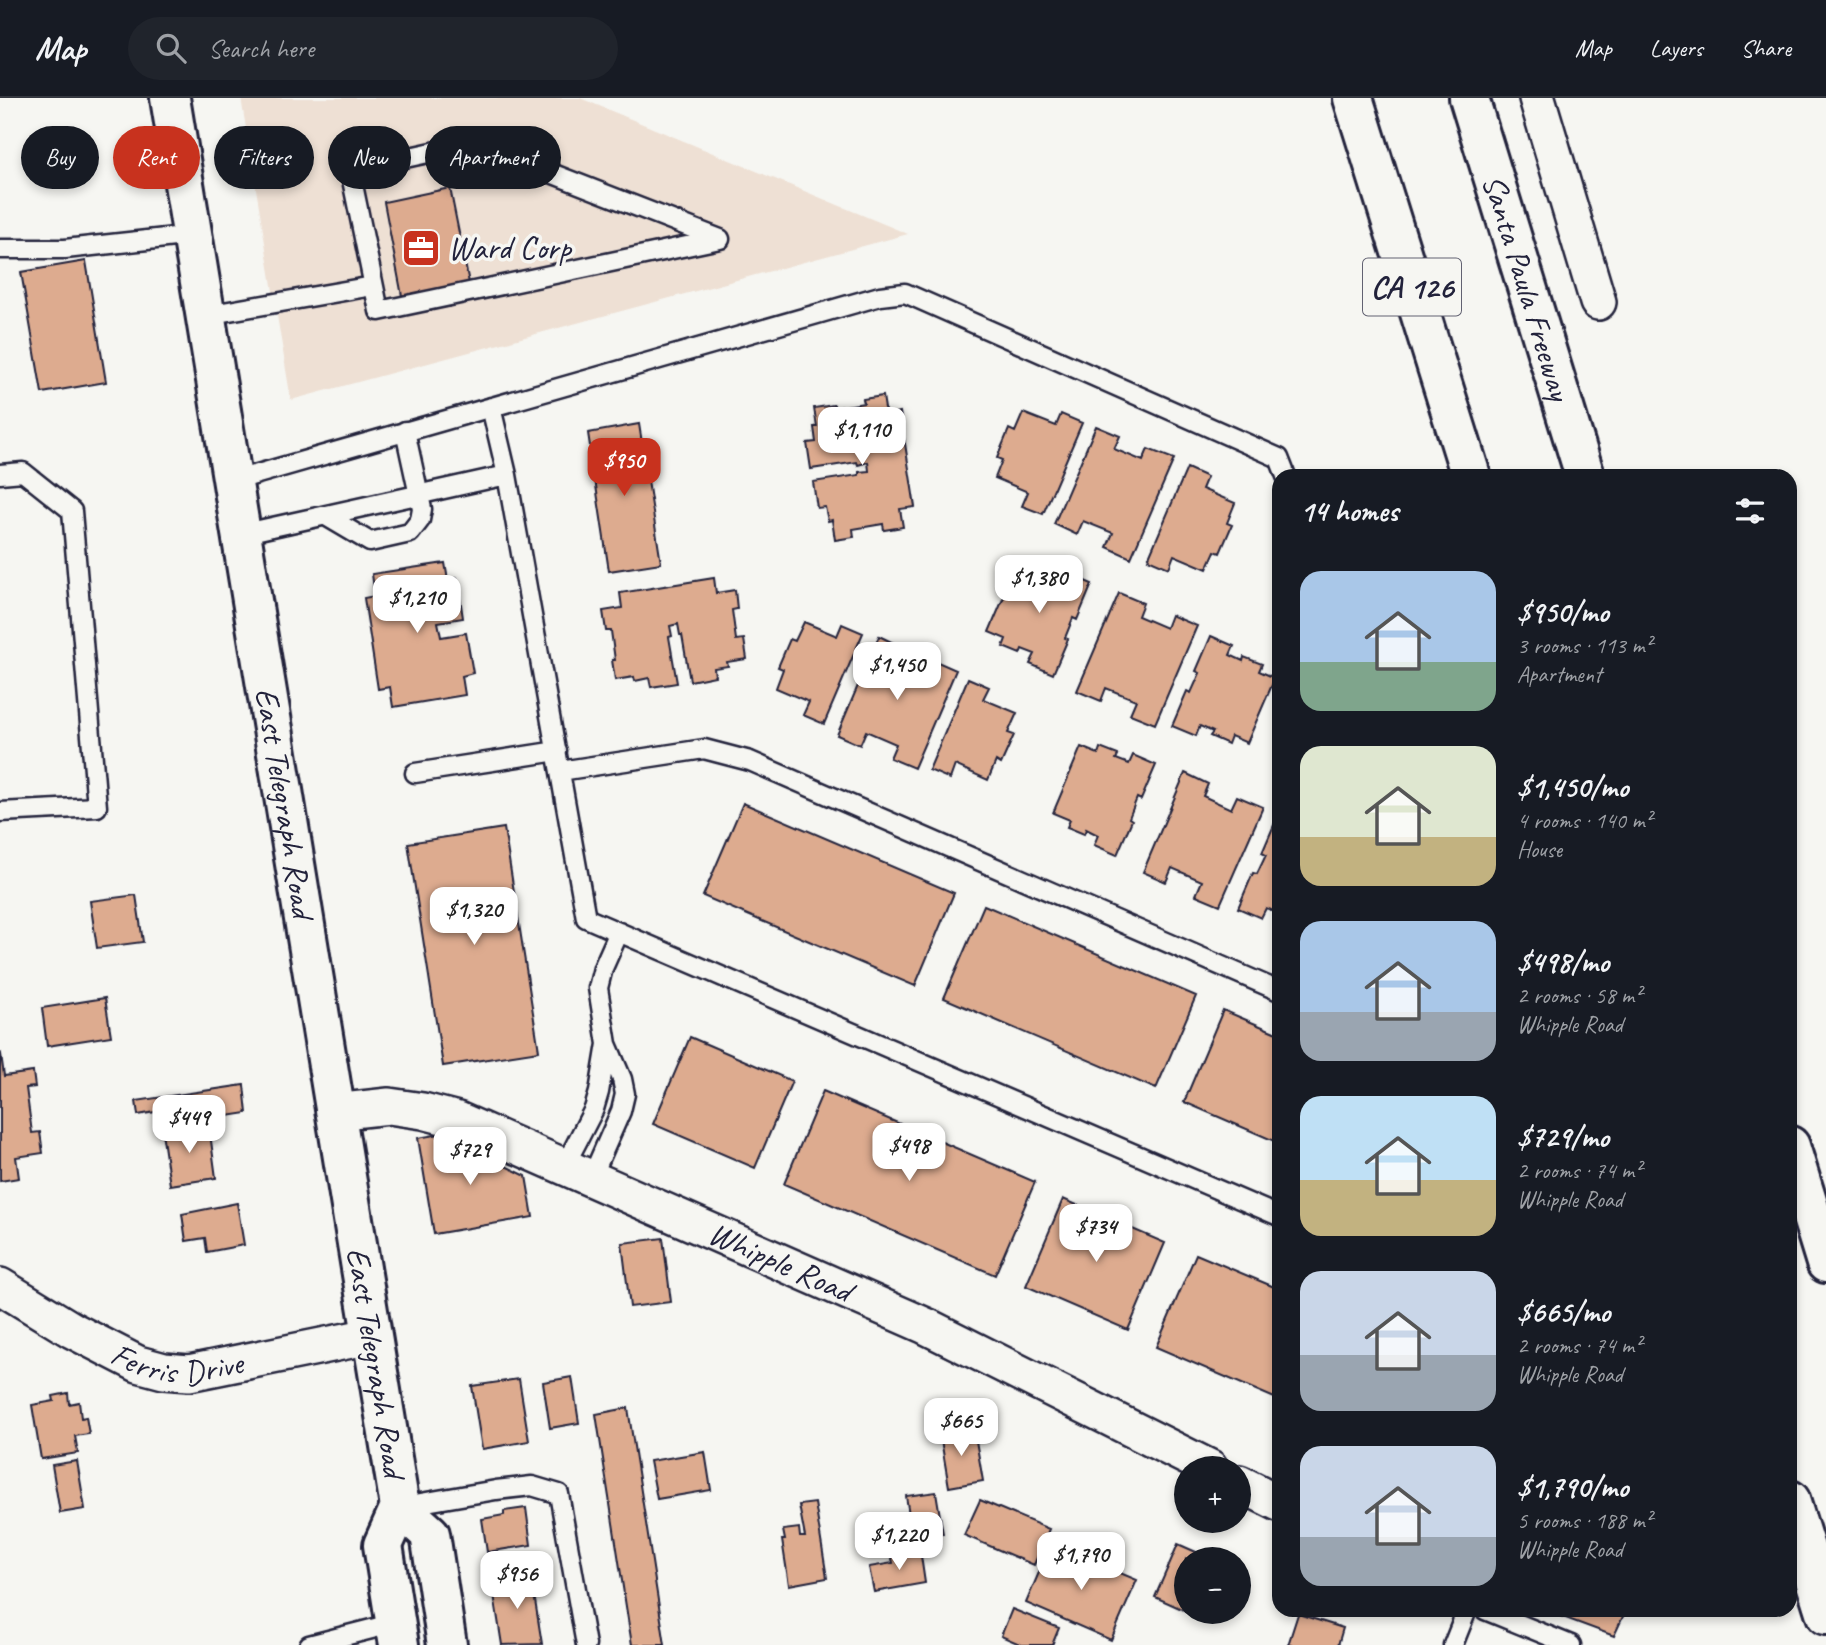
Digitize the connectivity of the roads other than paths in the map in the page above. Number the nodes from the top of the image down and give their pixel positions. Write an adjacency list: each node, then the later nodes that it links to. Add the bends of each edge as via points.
1 (170, 98): 5 (main road, East Telegraph Road)
2 (1353, 98): 13 (main road, CA 126)
3 (1469, 98): 14 (main road, Santa Paula Freeway)
4 (1537, 98): 8 (street)
5 (193, 235): 6 (lane); 9 (main road, East Telegraph Road)
6 (0, 250)
7 (373, 286): 7 (lane, via 349,170 474,144 720,239 379,311); 9 (lane)
8 (1598, 302)
9 (206, 315): 17 (main road, East Telegraph Road)
10 (491, 407): 11 (lane); 12 (lane, via 880,296 905,293 1279,458); 16 (lane)
11 (405, 431): 17 (lane); 18 (lane)
12 (1283, 469)
13 (1469, 469)
14 (1583, 469)
15 (0, 474): 24 (lane, via 23,472 72,511 97,807)
16 (507, 475): 18 (lane); 21 (lane)
17 (233, 481): 20 (main road, East Telegraph Road)
18 (419, 494): 19 (lane); 19 (lane, via 420,520 410,533 370,542)
19 (326, 516): 20 (lane)
20 (241, 534): 28 (main road, East Telegraph Road)
21 (556, 751): 22 (lane); 23 (lane)
22 (560, 771): 25 (lane, via 586,918); 26 (lane, via 704,749 750,761)
23 (415, 773)
24 (0, 812)
25 (619, 932): 27 (lane, via 598,988); 31 (lane)
26 (1272, 988)
27 (607, 1044): 30 (lane); 30 (lane, via 625,1094 621,1111)
28 (334, 1112): 30 (street, Whipple Road, via 389,1106 423,1111 457,1120); 34 (main road, East Telegraph Road)
29 (1797, 1169): 32 (main road)
30 (577, 1173): 35 (street, Whipple Road, via 926,1326)
31 (1272, 1213)
32 (1826, 1263)
33 (0, 1286): 34 (street, Ferris Drive, via 72,1330 138,1364 164,1371 189,1373)
34 (371, 1336): 38 (main road, East Telegraph Road)
35 (1186, 1456)
36 (1251, 1489): 37 (street)
37 (1272, 1500)
38 (400, 1507): 43 (main road, East Telegraph Road, via 383,1545); 45 (main road, East Telegraph Road, via 430,1534); 46 (lane, via 532,1486 559,1494)
39 (1797, 1522): 40 (main road)
40 (1826, 1615)
41 (1464, 1617): 47 (lane)
42 (1502, 1617): 48 (lane)
43 (397, 1634): 44 (lane)
44 (309, 1645)
45 (447, 1645)
46 (586, 1645)
47 (1453, 1645)
48 (1571, 1645)

